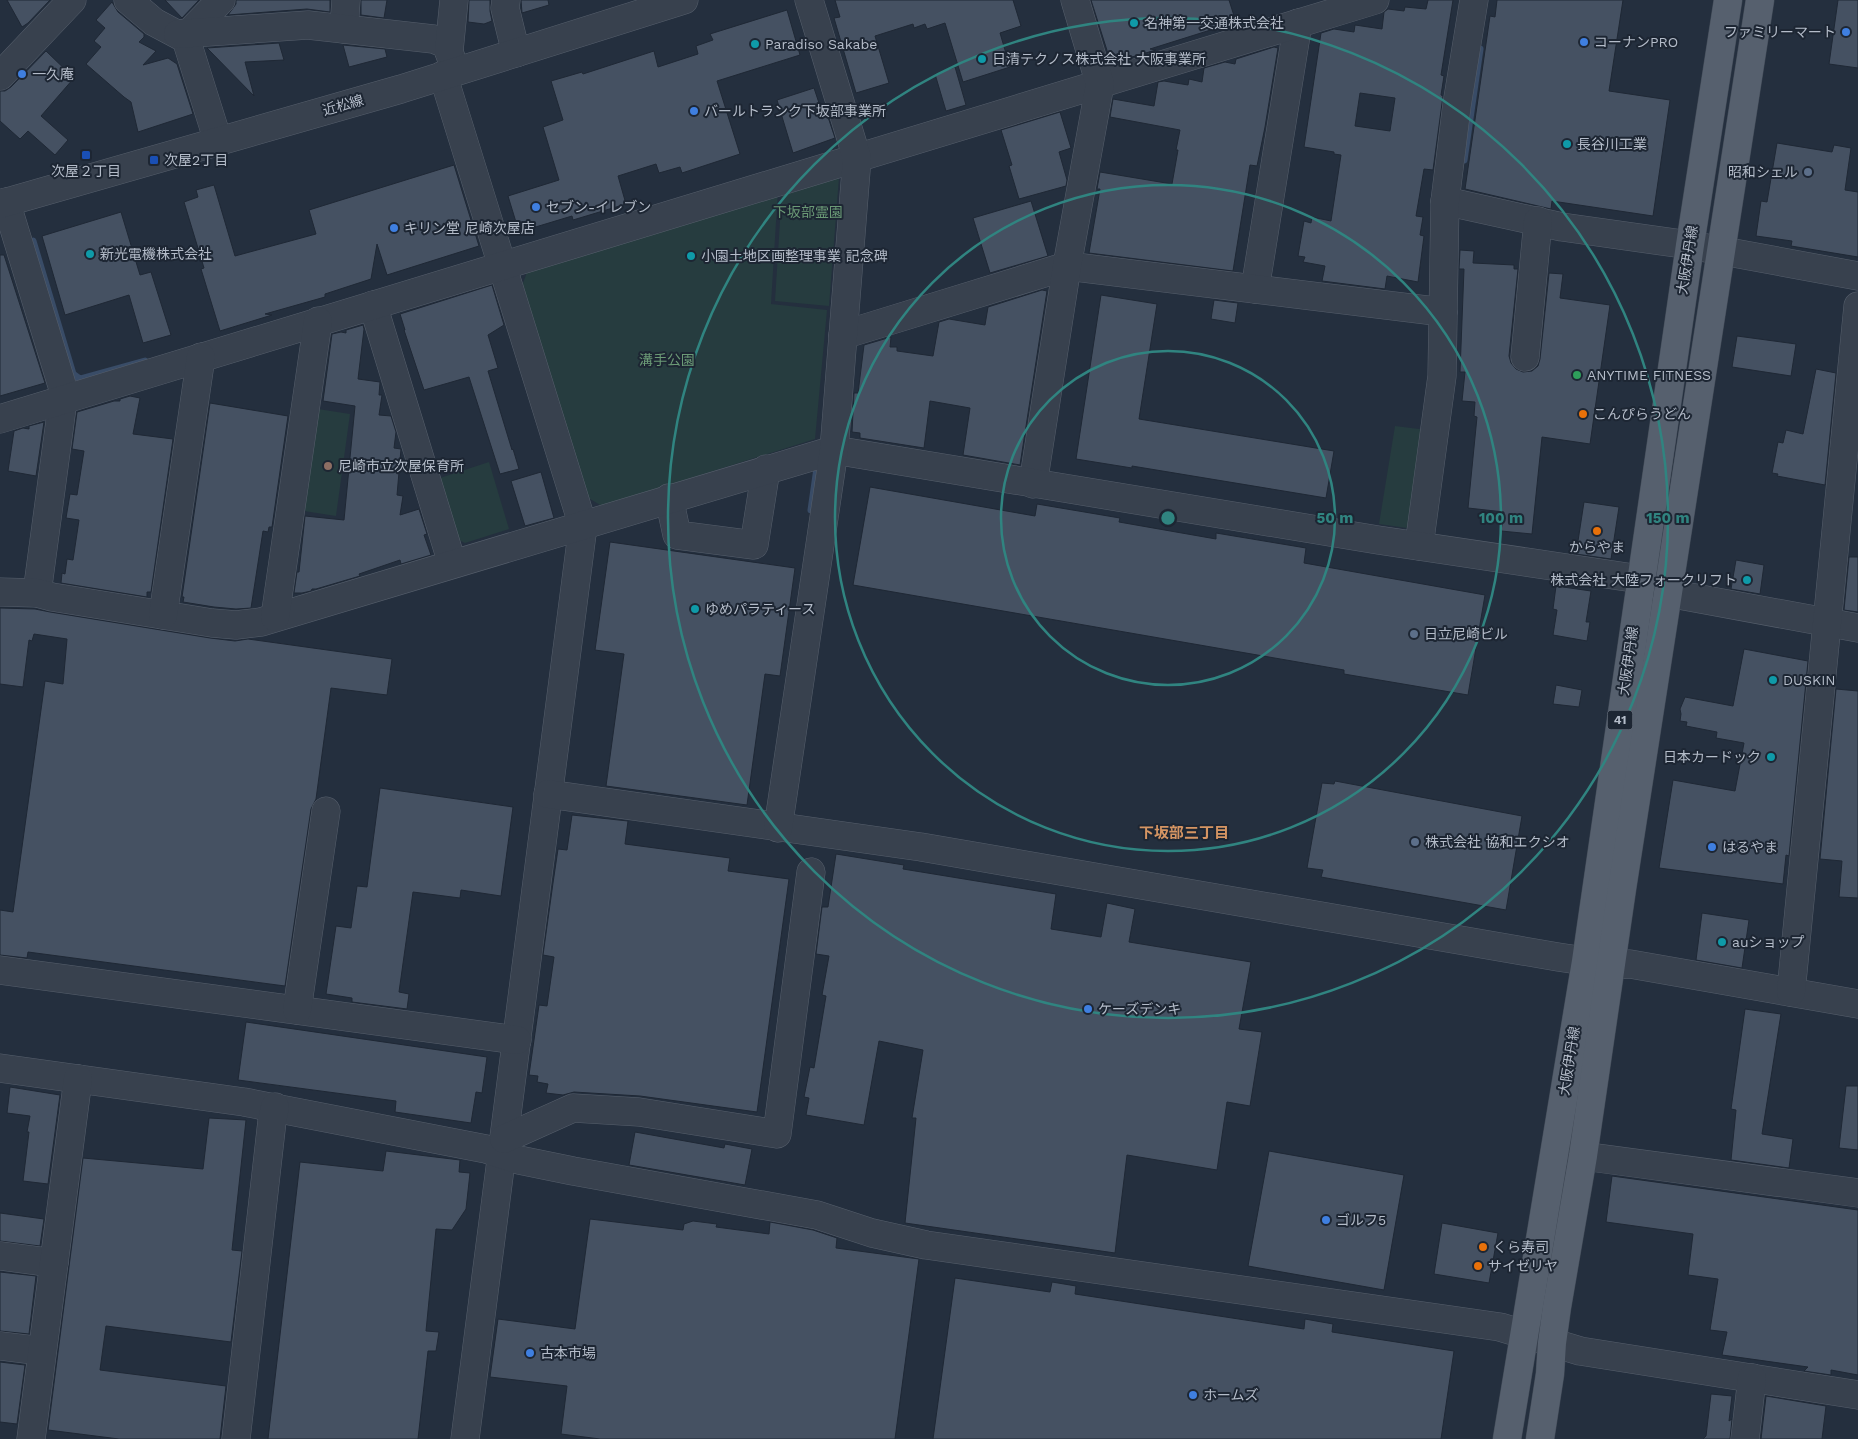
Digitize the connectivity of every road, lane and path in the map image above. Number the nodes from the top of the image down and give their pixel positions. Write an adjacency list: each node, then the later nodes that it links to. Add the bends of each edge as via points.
1 (72, 0): 20 (street)
2 (128, 0): 17 (street, via 154,22)
3 (221, 0): 17 (street)
4 (346, 0): 16 (street)
5 (454, 0): 19 (street)
6 (506, 0): 18 (street)
7 (684, 0): 14 (street, 近松線)
8 (809, 0): 23 (street)
9 (1075, 0): 21 (street)
10 (1375, 0): 15 (street)
11 (1474, 0): 24 (street)
12 (1728, 0): 27 (main road, 大阪伊丹線 / 41)
13 (1760, 0): 28 (main road, 大阪伊丹線 / 41)
14 (621, 10): 18 (street, 近松線)
15 (1298, 23): 21 (street); 32 (street)
16 (344, 29): 17 (street, via 308,25); 19 (street, via 433,39 446,44)
17 (183, 34): 22 (street)
18 (516, 53): 19 (street, 近松線)
19 (449, 66): 22 (street, 近松線, via 401,89); 29 (street)
20 (0, 76)
21 (1100, 84): 23 (street); 30 (street)
22 (218, 141): 25 (street, 近松線)
23 (857, 158): 29 (street); 37 (street)
24 (1445, 201): 26 (street); 35 (street)
25 (3, 203): 40 (street, via 64,392)
26 (1538, 221): 27 (street); 39 (street)
27 (1690, 245): 28 (street); 49 (main road, 大阪伊丹線 / 41)
28 (1720, 252): 31 (street); 51 (main road, 大阪伊丹線 / 41)
29 (503, 265): 33 (street); 46 (street)
30 (1068, 266): 32 (street); 37 (street); 44 (street)
31 (1858, 276)
32 (1255, 289): 35 (street)
33 (373, 305): 36 (street); 48 (street)
34 (1858, 306): 55 (street)
35 (1443, 312): 47 (street, via 1442,376)
36 (318, 321): 38 (street); 54 (street)
37 (843, 335): 42 (street)
38 (201, 357): 40 (street); 53 (street)
39 (1525, 358)
40 (63, 400): 41 (street); 52 (street)
41 (0, 420)
42 (834, 450): 43 (street); 44 (street); 59 (street)
43 (766, 469): 45 (street); 45 (street, via 754,545 677,535)
44 (1033, 484): 47 (street)
45 (670, 498): 46 (street)
46 (583, 525): 48 (street); 57 (street)
47 (1419, 546): 49 (street)
48 (452, 563): 54 (street)
49 (1640, 579): 51 (street); 61 (main road, 大阪伊丹線 / 41)
50 (0, 592): 52 (street)
51 (1668, 592): 55 (street); 61 (main road, 大阪伊丹線 / 41)
52 (37, 593): 53 (street)
53 (163, 615): 54 (street, via 236,625)
54 (275, 617)
55 (1827, 622): 56 (street); 63 (street)
56 (1858, 628)
57 (548, 794): 59 (street); 66 (street)
58 (326, 811): 65 (street)
59 (778, 828): 61 (street, via 931,849)
60 (811, 872): 70 (street, via 777,1134 639,1112 573,1108)
61 (1598, 963): 63 (street, via 1630,964); 71 (main road, 大阪伊丹線 / 41); 75 (main road, 大阪伊丹線 / 41)
62 (0, 970): 65 (street)
63 (1791, 992): 64 (street)
64 (1858, 1004)
65 (297, 1010): 66 (street)
66 (517, 1040): 70 (street)
67 (0, 1068): 68 (street)
68 (78, 1079): 69 (street); 74 (street)
69 (275, 1108): 70 (street, via 486,1149); 82 (street)
70 (503, 1146): 75 (street, via 519,1160 817,1214 872,1233 926,1245 1490,1325); 83 (street)
71 (1583, 1156): 72 (street); 76 (main road, 大阪伊丹線 / 41)
72 (1858, 1193)
73 (0, 1256): 74 (street)
74 (54, 1264): 78 (street)
75 (1524, 1334): 76 (street); 84 (main road, 大阪伊丹線 / 41)
76 (1552, 1343): 79 (street, via 1580,1351); 85 (main road, 大阪伊丹線 / 41)
77 (0, 1346): 78 (street)
78 (42, 1352): 81 (street)
79 (1752, 1378): 80 (street); 86 (street)
80 (1858, 1395)
81 (31, 1439)
82 (236, 1439)
83 (465, 1439)
84 (1507, 1439)
85 (1540, 1439)
86 (1745, 1439)

